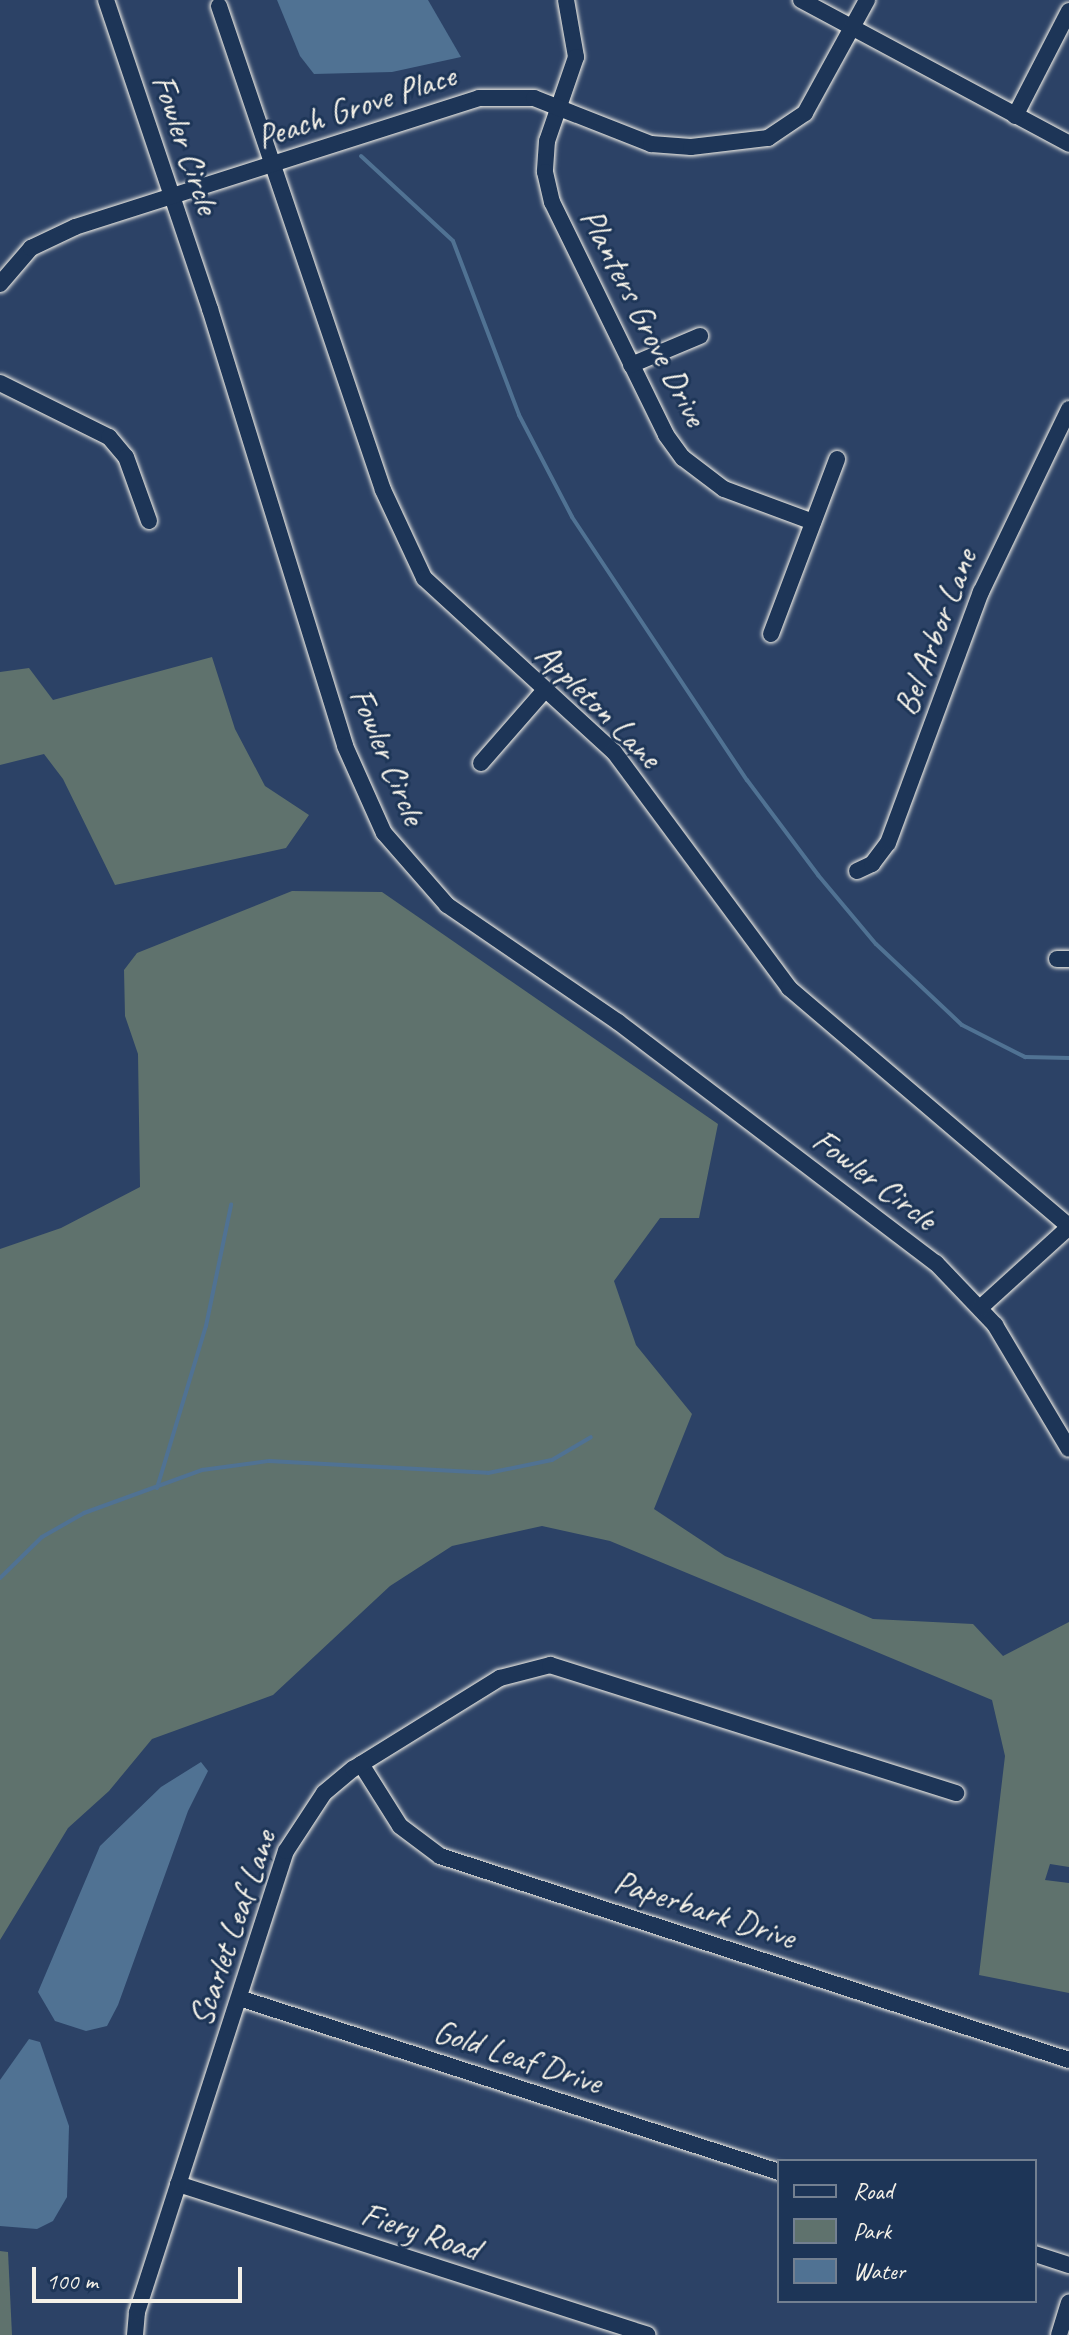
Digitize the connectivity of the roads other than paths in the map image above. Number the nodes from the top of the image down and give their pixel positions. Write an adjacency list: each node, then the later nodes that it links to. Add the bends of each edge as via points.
1 (106, 0): 12 (street, Fowler Circle)
2 (566, 0): 8 (street, via 574,21 576,57)
3 (801, 0): 7 (street)
4 (867, 0): 7 (street, Peach Grove Place)
5 (219, 6): 11 (street, Appleton Lane)
6 (1069, 11): 9 (street)
7 (851, 31): 8 (street, Peach Grove Place, via 805,113 768,138 691,147 651,144); 9 (street)
8 (559, 107): 11 (street, Peach Grove Place, via 518,94 479,98); 15 (street, Planters Grove Drive, via 547,141 547,187)
9 (1015, 116): 10 (street)
10 (1069, 144)
11 (273, 163): 12 (street, Peach Grove Place); 22 (street, Appleton Lane, via 383,490 411,558 440,595)
12 (172, 195): 13 (street, Peach Grove Place, via 52,236 31,248); 26 (street, Fowler Circle, via 345,746 398,854 447,905 618,1022 936,1263)
13 (0, 284)
14 (700, 336): 15 (street)
15 (631, 365): 20 (street, Planters Grove Drive, via 666,435 702,476)
16 (0, 383): 19 (street, via 109,437 126,457)
17 (1069, 409): 24 (street, Bel Arbor Lane, via 981,592 888,843 872,864)
18 (837, 459): 20 (street)
19 (149, 521)
20 (813, 522): 21 (street)
21 (771, 634)
22 (544, 691): 23 (street); 25 (street, Appleton Lane, via 641,783 773,972)
23 (481, 763)
24 (857, 871)
25 (1069, 1227): 26 (street)
26 (980, 1308): 27 (street, Fowler Circle, via 1019,1361)
27 (1069, 1449)
28 (361, 1764): 29 (street, Scarlet Leaf Lane, via 500,1678 550,1665); 30 (street, Scarlet Leaf Lane, via 324,1793 293,1834); 31 (street, Paperbark Drive, via 400,1826 440,1856)
29 (956, 1793)
30 (239, 1998): 32 (street, Gold Leaf Drive); 33 (street, Scarlet Leaf Lane)
31 (1069, 2060)
32 (777, 2171)
33 (178, 2184): 37 (street, Scarlet Leaf Lane, via 137,2312); 38 (street, Fiery Road)
34 (1037, 2255): 35 (street)
35 (1069, 2265)
36 (1069, 2302): 39 (street)
37 (135, 2335)
38 (647, 2335)
39 (1059, 2335)

